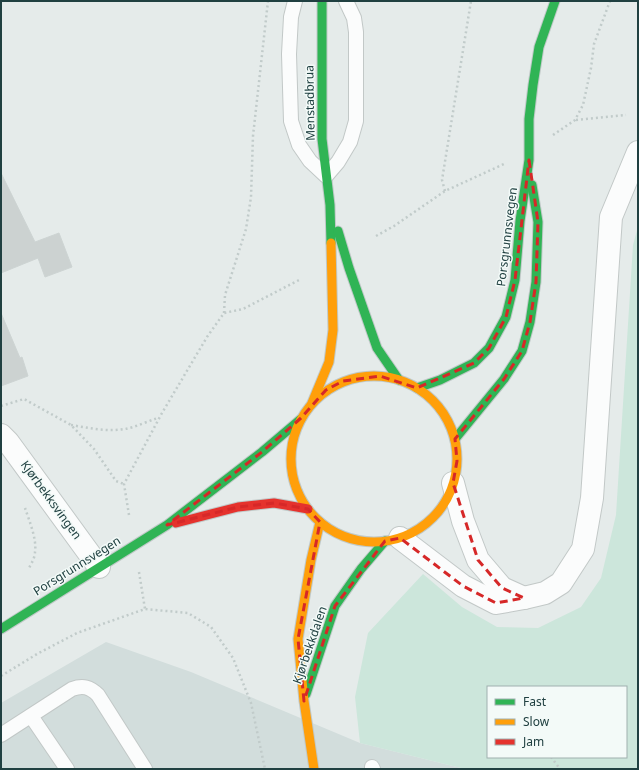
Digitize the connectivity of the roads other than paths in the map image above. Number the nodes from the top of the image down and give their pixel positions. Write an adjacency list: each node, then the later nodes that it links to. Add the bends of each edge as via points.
1 (295, 1): 7 (lane, via 290,17 291,121 299,145 310,161)
2 (322, 1): 7 (main road, Menstadbrua, via 322,132)
3 (346, 1): 7 (lane, via 354,18 356,32 356,121 350,142)
4 (555, 1): 6 (main road, Porsgrunnsvegen, via 539,47 529,119)
5 (638, 152): 21 (street, via 611,217 592,498 583,549 561,583 545,593)
6 (529, 160): 10 (main road, Porsgrunnsvegen, via 515,280 506,317 489,348 474,363); 14 (main road, Porsgrunnsvegen, via 538,222 536,282 530,322 522,350 504,380)
7 (326, 176): 8 (main road, Menstadbrua)
8 (330, 205): 9 (main road, Menstadbrua, via 377,348); 11 (main road, Menstadbrua, via 333,330 329,362)
9 (399, 380): 10 (main road); 11 (main road, via 362,376 343,381 326,390)
10 (417, 388): 14 (main road, via 434,401 447,419)
11 (312, 403): 12 (main road)
12 (301, 418): 16 (main road, via 294,436 292,474 298,492); 18 (main road, Porsgrunnsvegen, via 262,452)
13 (1, 435): 20 (street, Kjørbekksvingen)
14 (455, 439): 15 (main road, via 457,461)
15 (453, 483): 19 (main road, via 446,501 433,517 418,529); 21 (street, via 463,521 478,560 502,588)
16 (308, 509): 17 (main road); 18 (main road, Porsgrunnsvegen, via 274,503 238,507)
17 (320, 522): 19 (main road, via 334,532 351,539 368,542); 23 (main road, Kjørbekkdalen, via 298,639)
18 (167, 525): 20 (main road, Porsgrunnsvegen)
19 (392, 540): 21 (street, via 463,586 496,603); 23 (main road, Kjørbekkdalen, via 361,569 335,606)
20 (99, 567): 22 (main road, Porsgrunnsvegen)
21 (524, 598)
22 (1, 629)
23 (304, 701): 28 (main road, Kjørbekkdalen)
24 (31, 716): 25 (lane); 26 (lane); 27 (lane, via 72,689 80,686 92,689)
25 (1, 735)
26 (67, 769)
27 (145, 769)
28 (314, 769)

